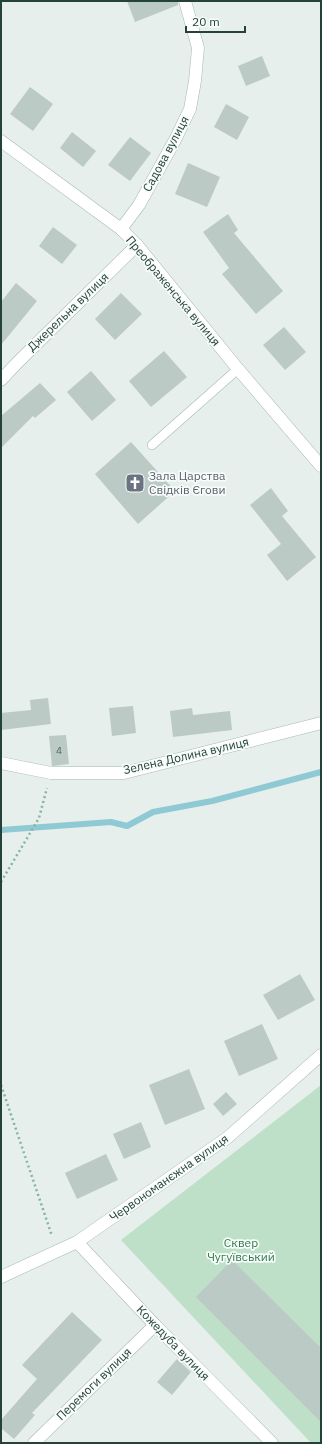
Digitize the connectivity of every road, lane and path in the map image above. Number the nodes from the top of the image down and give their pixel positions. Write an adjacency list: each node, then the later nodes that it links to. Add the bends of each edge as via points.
1 (184, 1): 3 (street, Садова вулиця, via 198,48 190,109 139,205)
2 (1, 141): 3 (street, Преображенська вулиця)
3 (120, 230): 4 (street, Преображенська вулиця)
4 (137, 245): 5 (street, Преображенська вулиця); 6 (street, Джерельна вулиця)
5 (238, 369): 7 (lane); 8 (street, Преображенська вулиця)
6 (1, 380)
7 (152, 445)
8 (321, 466)
9 (321, 723): 11 (street, Зелена Долина вулиця, via 124,773)
10 (1, 763): 11 (street, Зелена Долина вулиця)
11 (51, 773): 12 (path, via 40,818)
12 (1, 882)
13 (321, 1055): 15 (street, Червономанєжна вулиця, via 227,1138)
14 (1, 1085): 16 (path)
15 (77, 1242): 16 (street, Червономанєжна вулиця); 18 (street, Кожедуба вулиця)
16 (57, 1251): 17 (street, Червономанєжна вулиця)
17 (1, 1277)
18 (155, 1325): 19 (street, Перемоги вулиця); 20 (street, Кожедуба вулиця)
19 (34, 1443)
20 (272, 1443)

